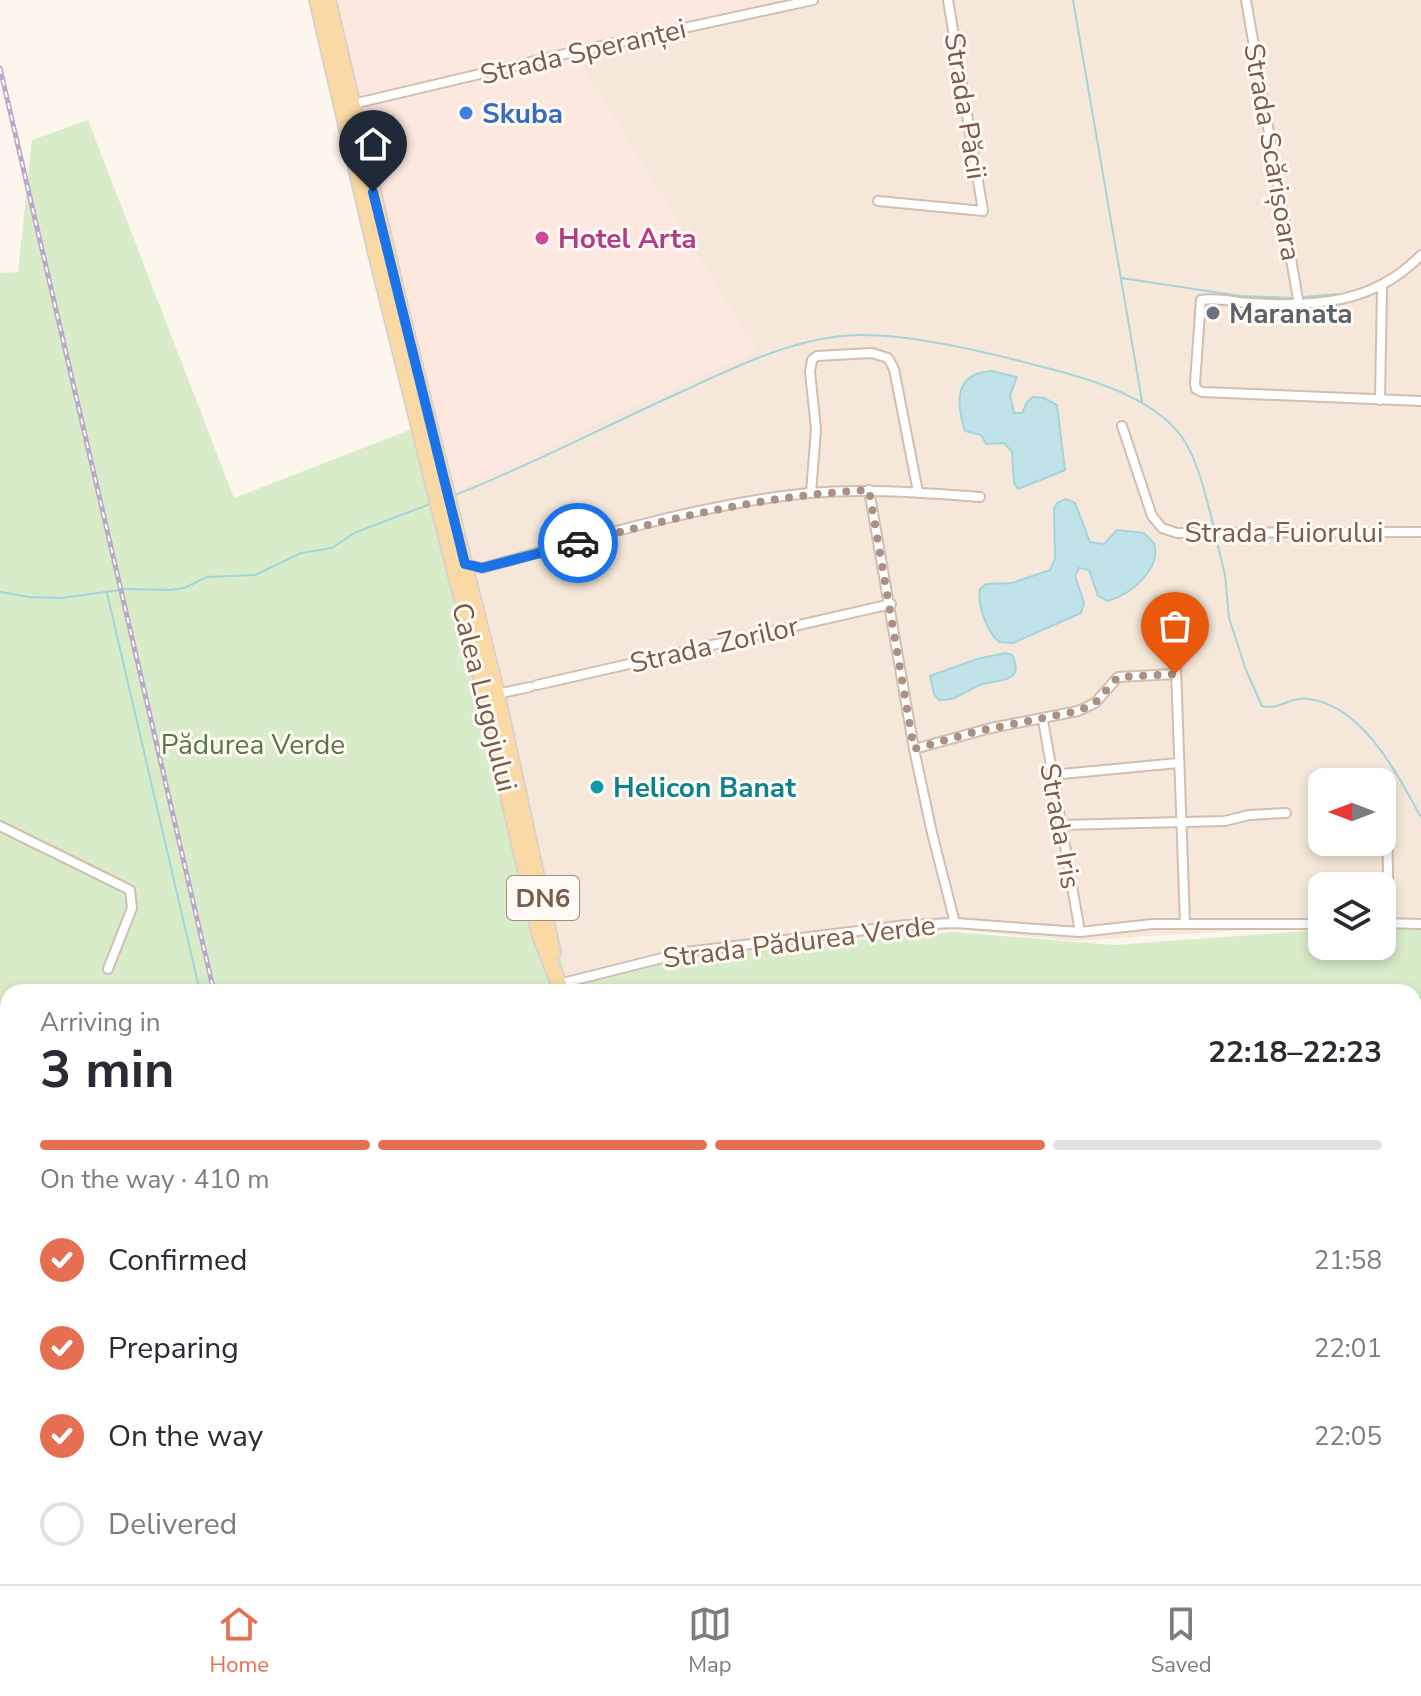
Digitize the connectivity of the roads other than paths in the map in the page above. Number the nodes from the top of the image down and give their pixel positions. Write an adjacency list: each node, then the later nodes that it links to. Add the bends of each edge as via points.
1 (317, 0): 41 (main road, Calea Lugojului / DN6, via 540,936)
2 (328, 0): 6 (main road, Calea Lugojului / DN6)
3 (813, 0): 6 (street, Strada Speranței)
4 (948, 0): 7 (street, Strada Păcii, via 983,211)
5 (1246, 0): 10 (street, Strada Scărișoara)
6 (353, 104): 19 (main road, Calea Lugojului / DN6)
7 (878, 201)
8 (1421, 255): 9 (street)
9 (1382, 287): 10 (street); 11 (street)
10 (1299, 305): 11 (street, via 1201,300 1196,389)
11 (1380, 400): 12 (street)
12 (1421, 401)
13 (1122, 426): 18 (street, Strada Fuiorului, via 1155,521 1171,532)
14 (869, 490): 15 (street); 16 (street); 22 (street)
15 (918, 492): 16 (street, via 894,369 888,358 872,353 812,360 816,429); 17 (street)
16 (811, 493): 20 (street, via 700,511)
17 (980, 497)
18 (1421, 532)
19 (465, 564): 20 (street); 21 (main road, Calea Lugojului / DN6)
20 (482, 568): 21 (street)
21 (470, 583): 25 (main road, Calea Lugojului / DN6)
22 (891, 604): 25 (street, Strada Zorilor); 27 (street)
23 (1174, 611): 24 (street)
24 (1175, 674): 26 (street, via 1118,677 1089,707); 28 (street)
25 (497, 694): 41 (main road, Calea Lugojului / DN6)
26 (1043, 720): 27 (street); 29 (street, Strada Iris)
27 (914, 749): 34 (street)
28 (1178, 763): 29 (street); 31 (street)
29 (1051, 775): 32 (street, Strada Iris)
30 (1286, 813): 31 (street)
31 (1180, 822): 32 (street); 36 (street)
32 (1060, 825): 39 (street, Strada Iris)
33 (0, 826): 40 (street, via 130,890 132,908)
34 (955, 923): 39 (street, Strada Pădurea Verde); 41 (street, Strada Pădurea Verde, via 704,949)
35 (1396, 923): 38 (street)
36 (1185, 924): 37 (street, Strada Pădurea Verde); 39 (street, Strada Pădurea Verde)
37 (1308, 924)
38 (1421, 924)
39 (1080, 932)
40 (108, 969)
41 (559, 983)

